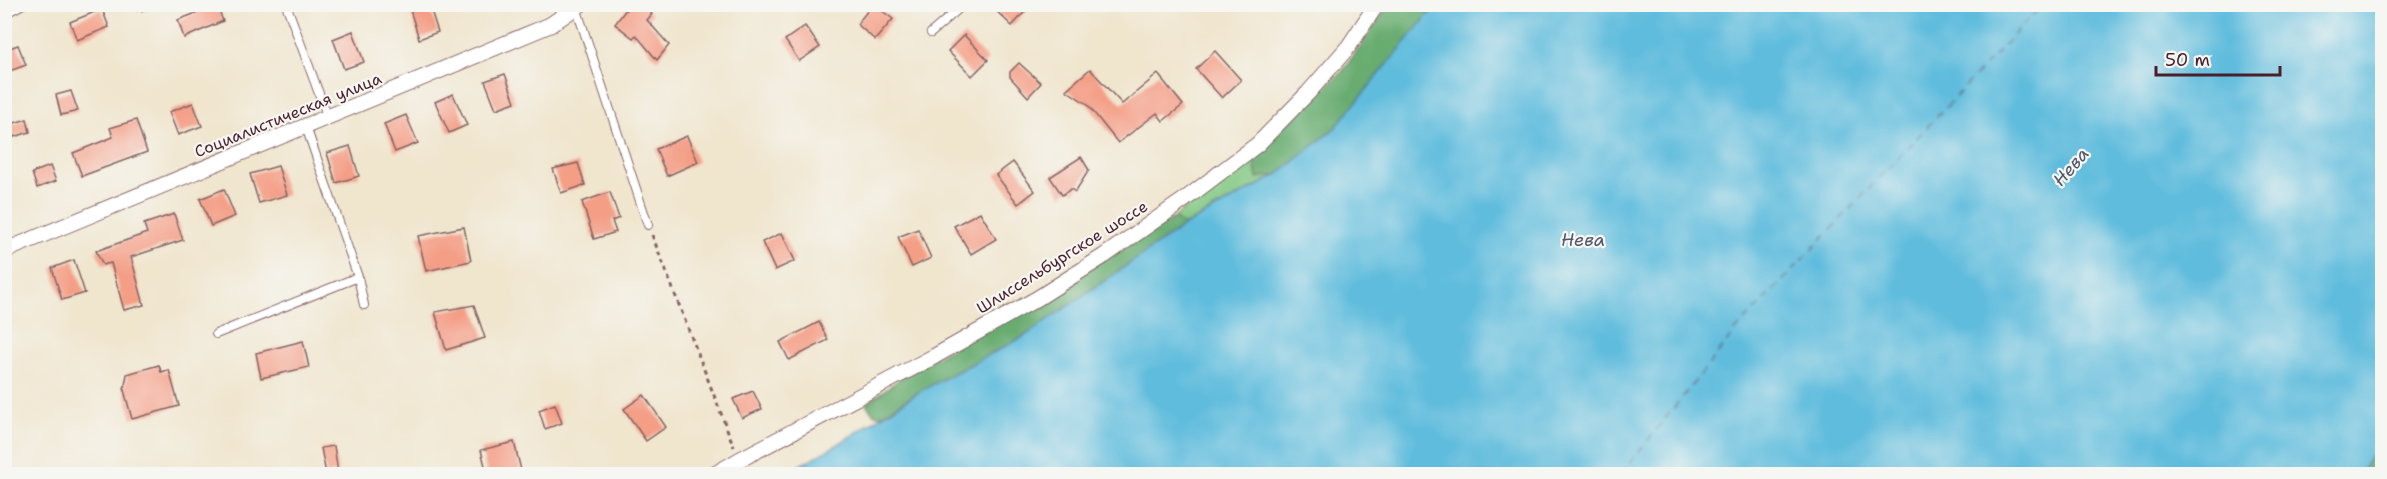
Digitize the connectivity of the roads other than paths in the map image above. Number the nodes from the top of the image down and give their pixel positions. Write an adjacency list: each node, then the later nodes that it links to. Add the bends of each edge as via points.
1 (23, 4): 8 (lane)
2 (138, 4): 3 (lane)
3 (147, 4)
4 (286, 4): 10 (lane)
5 (964, 4): 9 (lane)
6 (1377, 4): 17 (street, Шлиссельбургское шоссе, via 1349,46 1300,102 1258,144 1185,200 1038,298)
7 (577, 6): 10 (street, Социалистическая улица, via 550,25); 12 (lane)
8 (4, 14)
9 (931, 33)
10 (328, 118): 11 (street, Социалистическая улица)
11 (306, 127): 13 (street, Социалистическая улица); 14 (lane)
12 (648, 225)
13 (4, 252)
14 (358, 277): 15 (lane); 16 (lane)
15 (364, 305)
16 (216, 334)
17 (715, 474)

